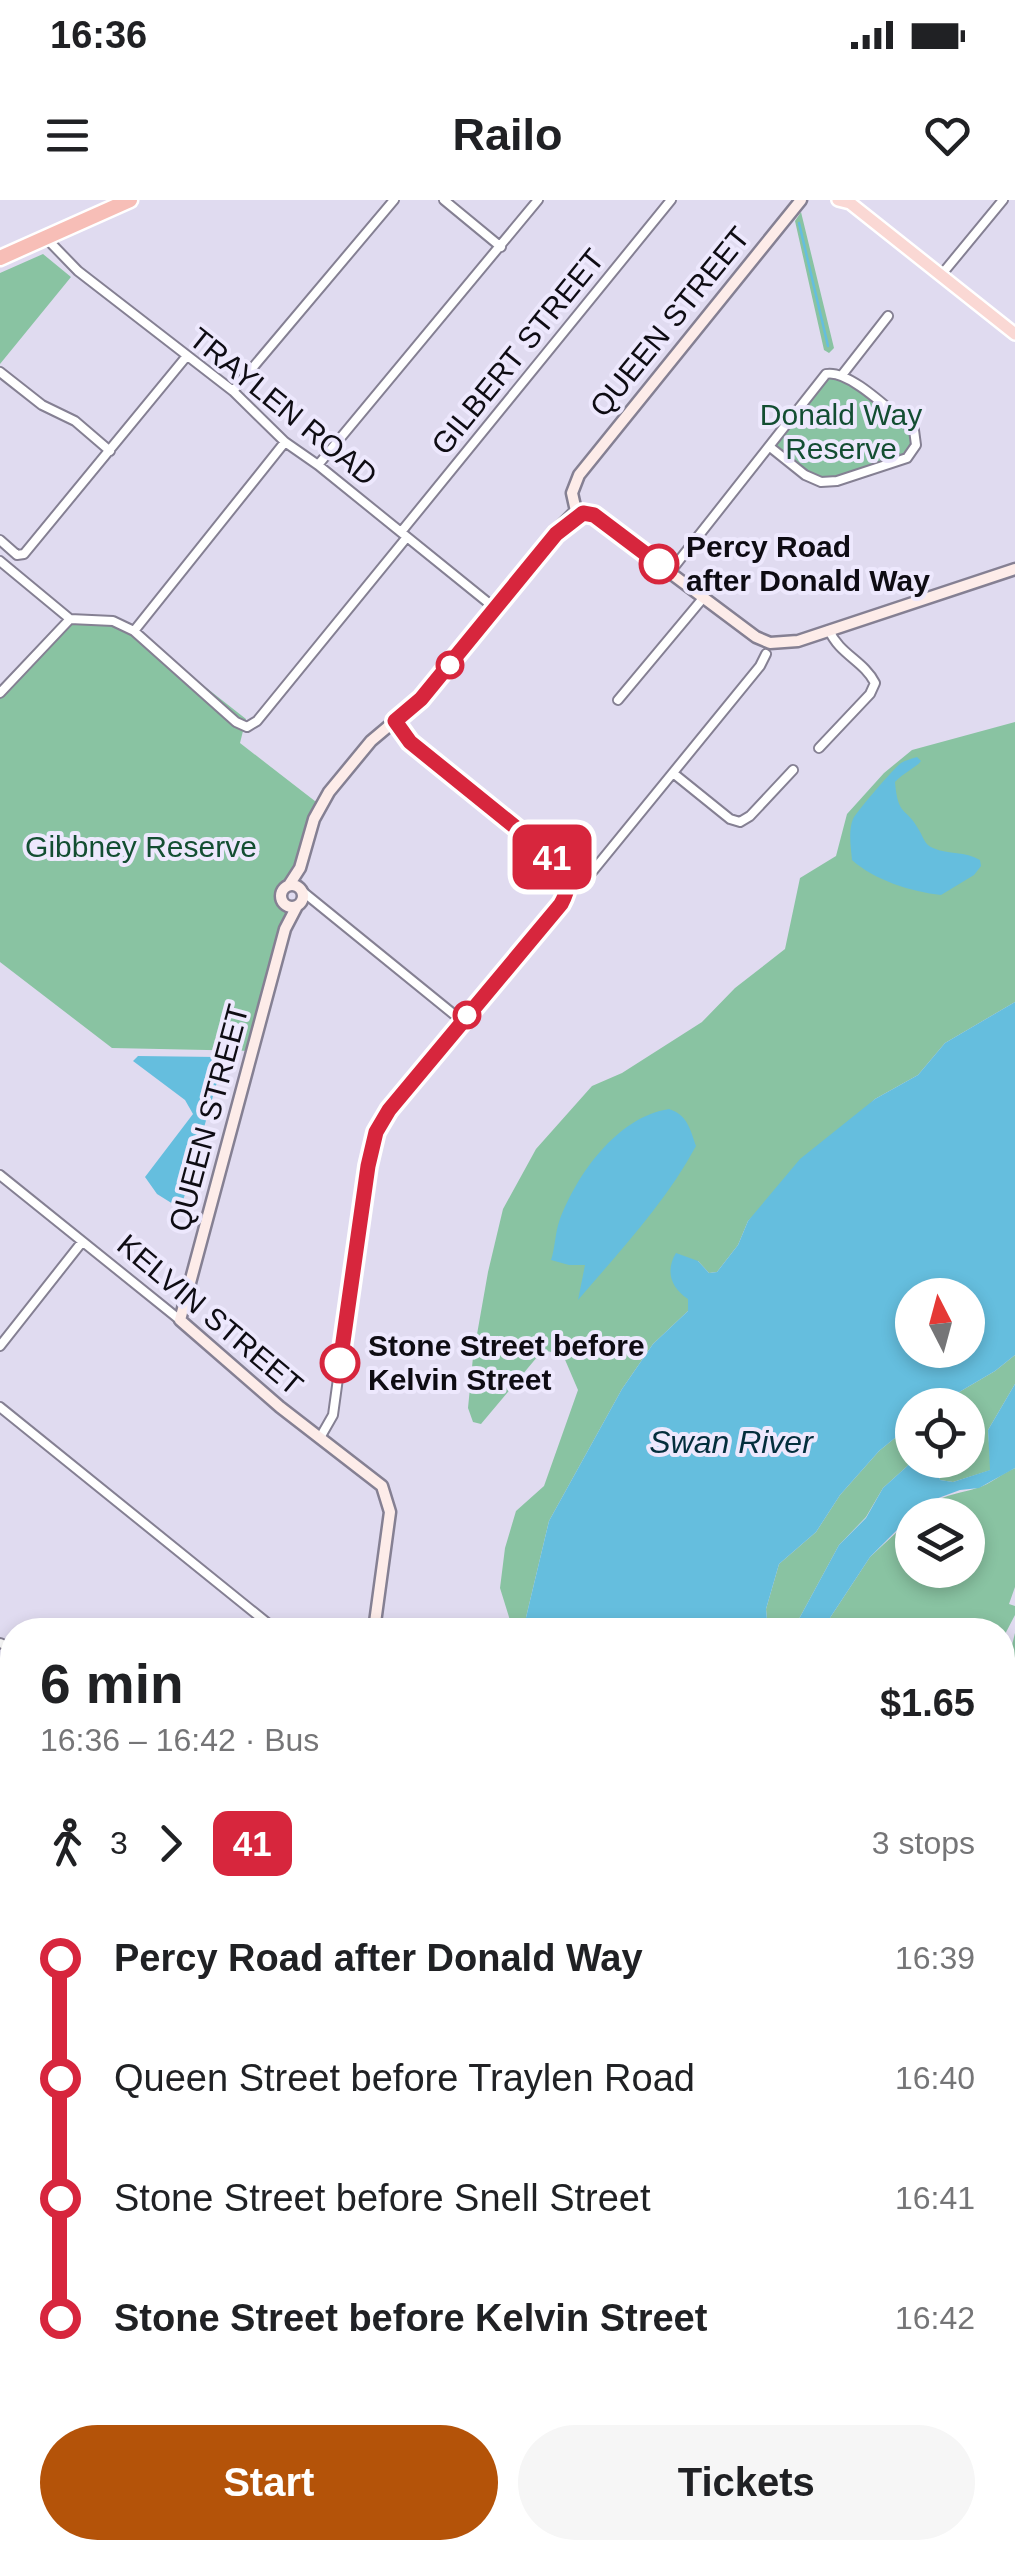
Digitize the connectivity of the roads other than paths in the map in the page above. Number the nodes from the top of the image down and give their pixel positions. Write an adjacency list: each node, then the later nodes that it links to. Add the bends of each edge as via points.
1 (394, 200): 18 (street)
2 (444, 200): 10 (street)
3 (538, 200): 10 (street)
4 (671, 200): 24 (street, GILBERT STREET)
5 (801, 200): 23 (street, QUEEN STREET, via 579,475)
6 (1003, 200): 12 (street)
7 (846, 201): 12 (main road)
8 (120, 202): 9 (highway)
9 (44, 238): 11 (highway); 15 (street, TRAYLEN ROAD)
10 (500, 247): 22 (street)
11 (0, 258)
12 (942, 274): 14 (main road)
13 (888, 316): 17 (street)
14 (1015, 334)
15 (186, 357): 18 (street, TRAYLEN ROAD); 21 (street)
16 (0, 372): 21 (street)
17 (842, 375): 20 (street, via 826,374); 20 (street, via 914,430 916,446 907,458 821,482)
18 (233, 391): 19 (street, TRAYLEN ROAD)
19 (285, 442): 22 (street, TRAYLEN ROAD); 33 (street)
20 (770, 447): 28 (street)
21 (110, 452): 25 (street, via 24,554)
22 (318, 464): 24 (street, TRAYLEN ROAD)
23 (579, 512): 28 (street, via 594,515); 30 (street, QUEEN STREET)
24 (404, 534): 30 (street, TRAYLEN ROAD); 33 (street, GILBERT STREET, via 248,727)
25 (0, 540)
26 (0, 561): 31 (street)
27 (1015, 568): 32 (street)
28 (670, 572): 29 (street)
29 (704, 598): 34 (street); 36 (street)
30 (496, 609): 37 (street, QUEEN STREET)
31 (70, 619): 33 (street, via 113,621); 35 (street)
32 (829, 630): 34 (street); 38 (street, via 836,646 875,683)
33 (134, 631)
34 (768, 649): 40 (street)
35 (0, 693)
36 (618, 700)
37 (395, 721): 41 (street, via 410,742 556,860); 42 (street, QUEEN STREET, via 328,792 314,819)
38 (819, 748)
39 (793, 770): 40 (street, via 740,822)
40 (673, 772): 41 (street, via 592,872)
41 (568, 880): 43 (street, via 561,904)
42 (296, 896): 43 (street, via 322,909); 46 (street, QUEEN STREET)
43 (462, 1021): 49 (street, via 376,1132 333,1415)
44 (0, 1175): 45 (street, KELVIN STREET)
45 (82, 1242): 46 (street, KELVIN STREET); 47 (street)
46 (180, 1320): 49 (street, KELVIN STREET)
47 (0, 1346)
48 (0, 1408): 50 (street)
49 (321, 1436): 51 (street, KELVIN STREET, via 387,1495)
50 (261, 1618)
51 (376, 1618)

